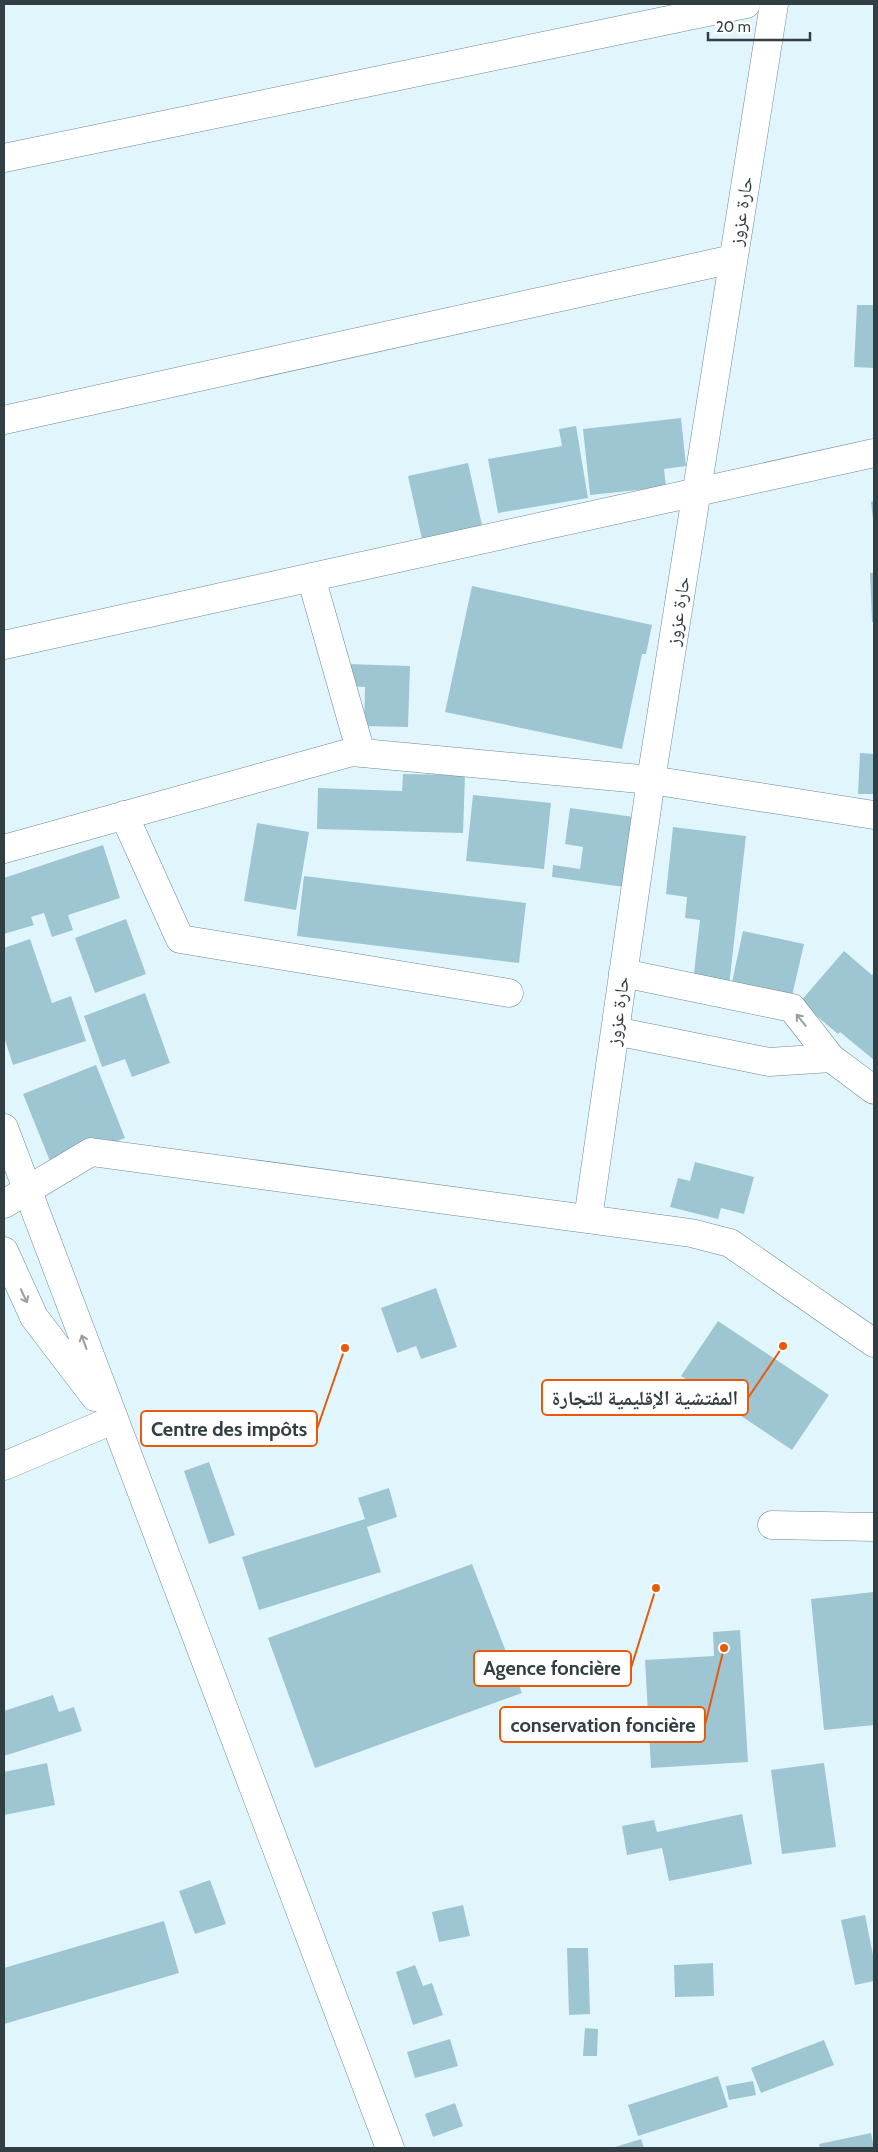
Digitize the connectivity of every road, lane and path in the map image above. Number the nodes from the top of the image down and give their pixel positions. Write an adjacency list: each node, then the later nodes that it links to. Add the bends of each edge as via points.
1 (746, 4): 3 (street)
2 (774, 4): 4 (street, حارة عزوز)
3 (4, 158)
4 (733, 259): 5 (street); 7 (street, حارة عزوز)
5 (4, 420)
6 (874, 453): 7 (street)
7 (697, 490): 8 (street); 11 (street, حارة عزوز)
8 (311, 577): 9 (street); 10 (street)
9 (4, 645)
10 (361, 753): 11 (street); 12 (street, via 352,752)
11 (651, 780): 13 (street); 15 (street, حارة عزوز)
12 (124, 815): 14 (street); 16 (street, via 180,939)
13 (874, 815)
14 (4, 849)
15 (623, 974): 17 (street, حارة عزوز); 18 (street, one-way to 15, via 792,1008)
16 (509, 993)
17 (615, 1031): 18 (street, via 769,1062); 23 (street, حارة عزوز)
18 (831, 1058): 19 (street)
19 (874, 1090)
20 (4, 1128): 21 (street)
21 (28, 1191): 22 (street); 23 (street, via 91,1152); 26 (street, one-way to 21)
22 (4, 1204)
23 (588, 1219): 25 (street, via 691,1233 730,1243)
24 (4, 1251): 26 (street, one-way to 26, via 34,1317)
25 (874, 1343)
26 (113, 1420): 27 (street); 30 (street)
27 (4, 1466)
28 (772, 1525): 29 (street)
29 (874, 1527)
30 (390, 2148)

